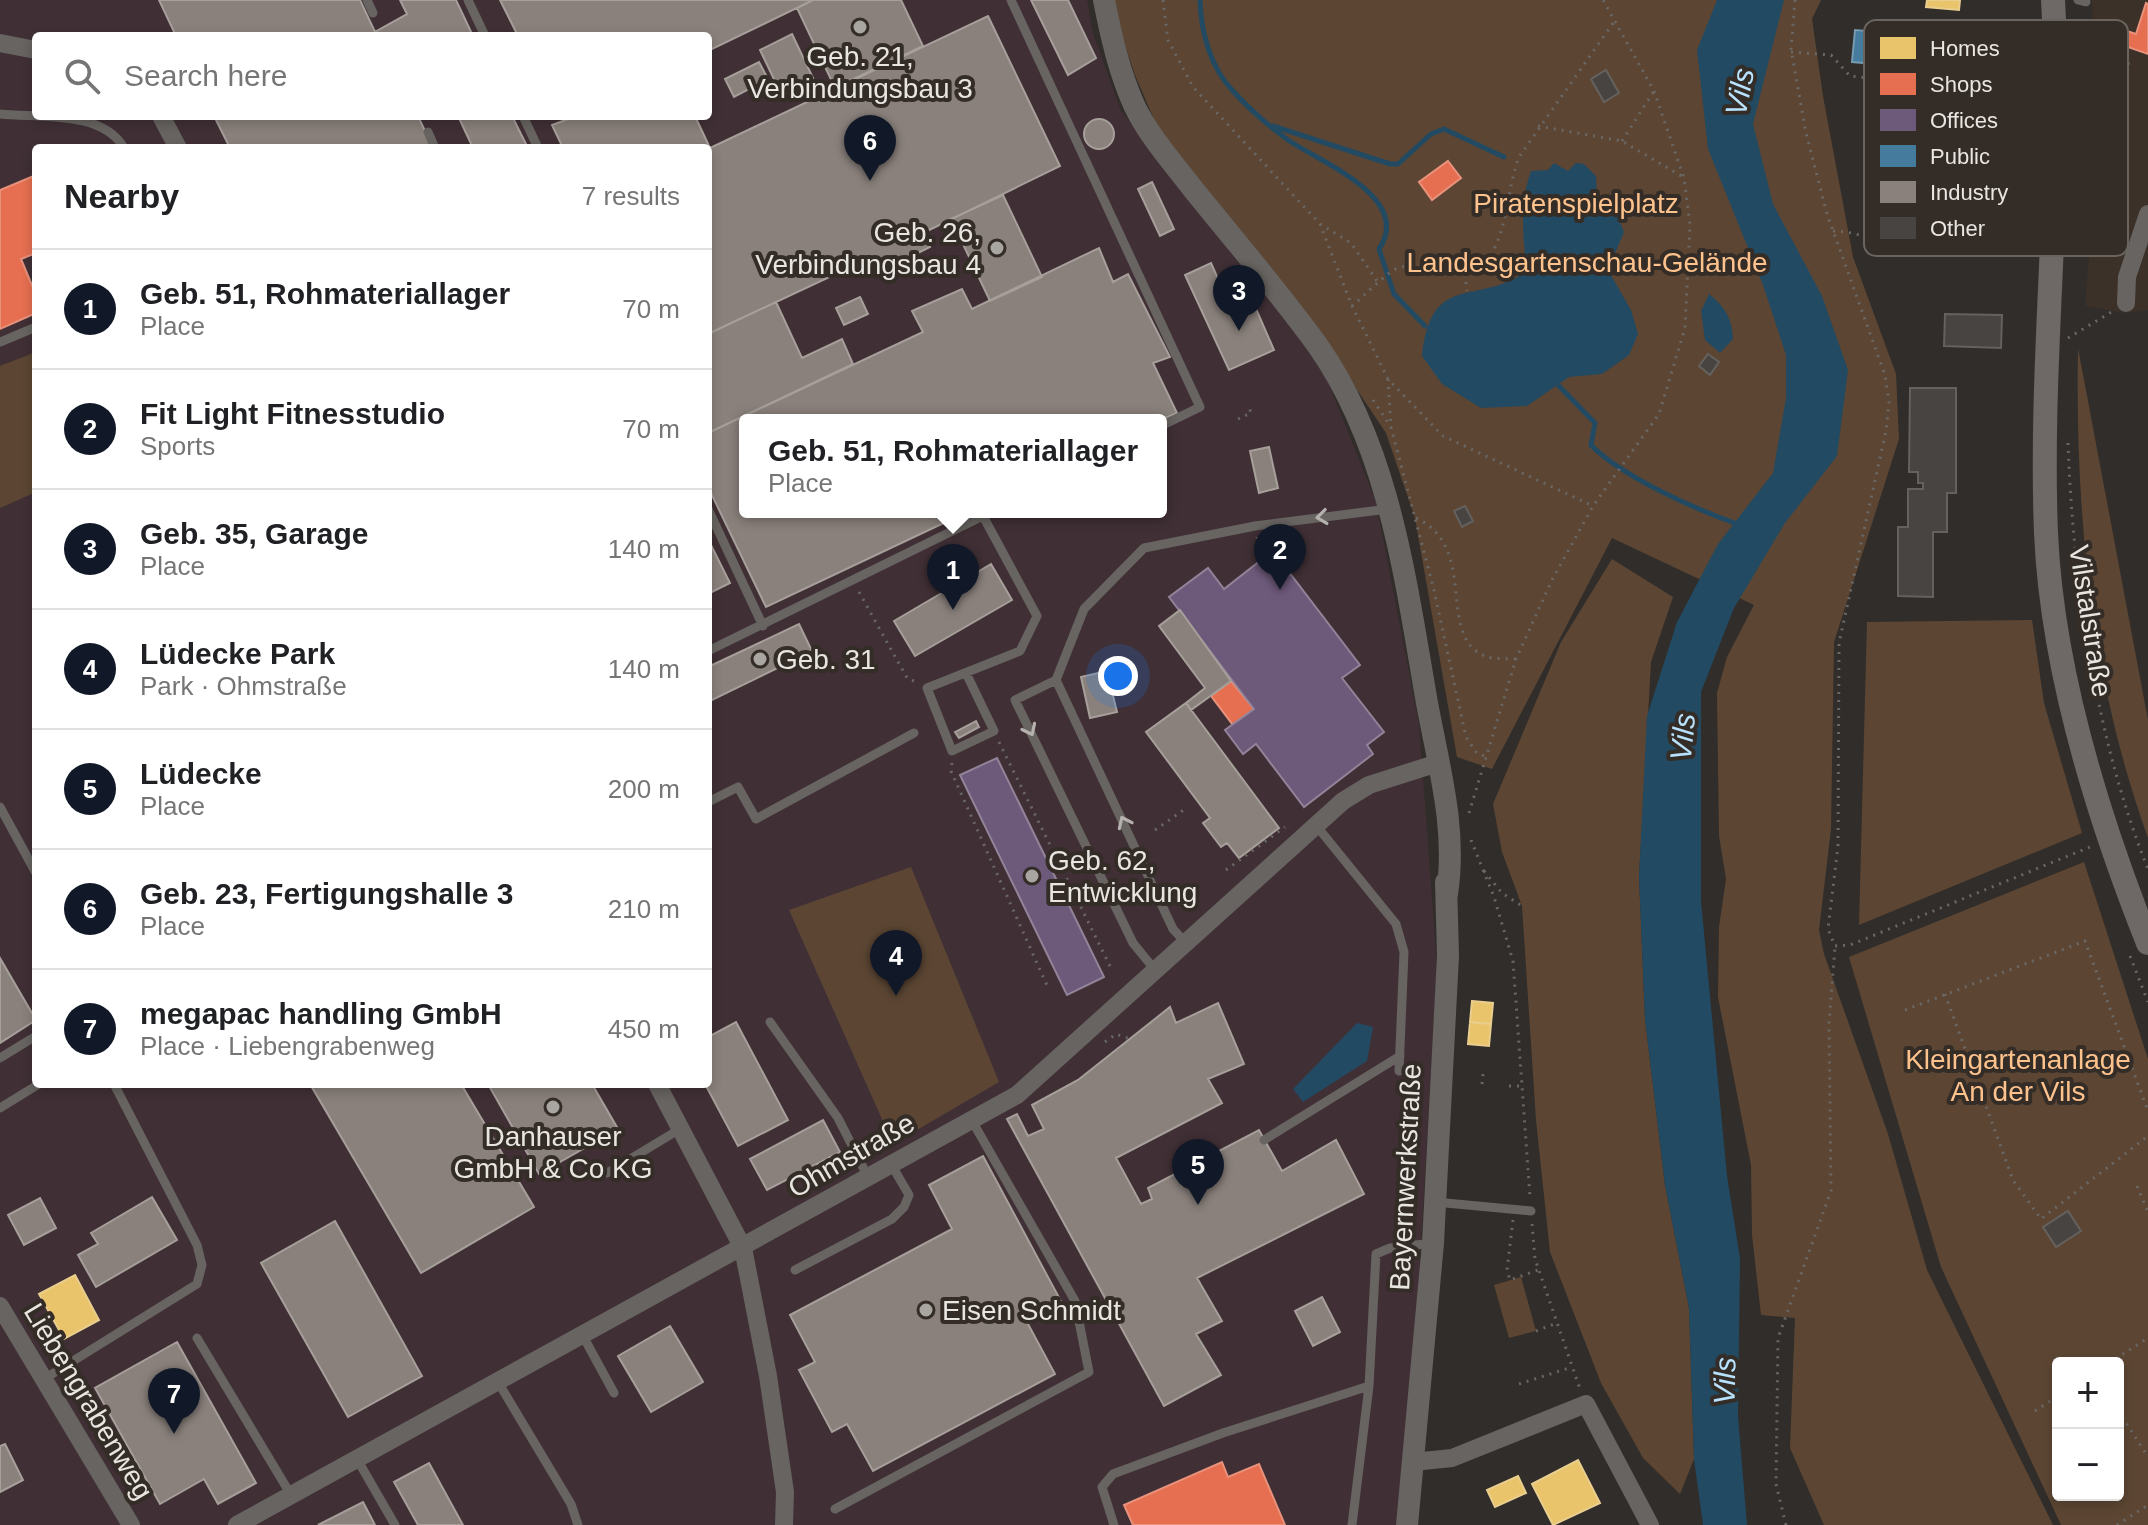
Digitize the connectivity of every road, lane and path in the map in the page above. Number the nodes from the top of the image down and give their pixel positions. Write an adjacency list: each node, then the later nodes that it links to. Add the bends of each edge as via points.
1 (367, 0): 9 (lane)
2 (468, 0): 14 (lane)
3 (1011, 0): 51 (lane, via 1200,407)
4 (1104, 0): 54 (street, Bayernwerkstraße, via 1112,44 1135,107 1319,347 1355,411)
5 (1163, 0): 36 (path, via 1168,40 1193,87)
6 (1603, 0): 11 (path)
7 (1795, 0): 17 (path)
8 (2053, 0): 12 (main road, Vilstalstraße)
9 (373, 13)
10 (2076, 14): 13 (path)
11 (1616, 19): 21 (path); 27 (path)
12 (2054, 20)
13 (2077, 20)
14 (483, 32)
15 (0, 43): 16 (street)
16 (32, 49)
17 (1791, 52): 20 (path, via 1831,55 1850,76); 37 (path)
18 (2128, 64): 19 (path)
19 (2131, 64)
20 (1864, 78)
21 (1654, 91): 29 (path); 34 (path)
22 (0, 114): 23 (lane)
23 (32, 117)
24 (66, 120): 30 (lane, via 88,122 116,134)
25 (163, 120): 31 (street)
26 (525, 120): 33 (lane)
27 (1538, 126): 29 (path); 40 (path, via 1510,180 1496,245 1487,261)
28 (428, 132): 32 (lane)
29 (1622, 141): 34 (path)
30 (122, 144)
31 (176, 144)
32 (433, 144)
33 (536, 144)
34 (1684, 178): 53 (path, via 1690,224 1685,328 1659,414)
35 (2148, 214): 43 (street, via 2127,277)
36 (1320, 224): 41 (path, via 1351,243); 44 (path)
37 (1833, 231): 38 (path); 88 (path, via 1885,375 1889,402 1839,643 1838,846 1828,929)
38 (1864, 233)
39 (2051, 256): 79 (main road, Vilstalstraße, via 2046,535 2053,599 2085,756)
40 (1465, 274): 41 (path, via 1402,267); 42 (path)
41 (1380, 283): 44 (path)
42 (1467, 291)
43 (2126, 303): 45 (path, via 2065,340)
44 (1352, 306): 48 (path)
45 (2065, 325)
46 (32, 329): 47 (lane)
47 (0, 342)
48 (1388, 379): 53 (path, via 1443,436); 58 (path, via 1391,427)
49 (1249, 407): 50 (path, via 1251,413)
50 (1238, 419)
51 (1167, 423)
52 (2067, 438): 83 (path, via 2089,645 2111,752)
53 (1593, 506): 62 (path)
54 (1388, 509): 64 (lane, one-way to 64, via 1255,526 1144,548 1084,609); 71 (street, Bayernwerkstraße)
55 (712, 518): 60 (lane)
56 (979, 518): 60 (lane)
57 (989, 518): 63 (lane, via 1037,616 1020,651)
58 (1415, 518): 62 (path, via 1431,525 1444,540 1455,572 1465,639 1484,656); 70 (path, via 1466,737)
59 (862, 598): 65 (path, via 907,678)
60 (763, 626): 61 (lane)
61 (712, 649)
62 (1516, 659): 70 (path)
63 (966, 673): 65 (lane); 68 (lane)
64 (1056, 680): 66 (lane, via 1015,700); 86 (lane, one-way to 64, via 1173,929)
65 (927, 688): 69 (lane)
66 (1028, 726): 68 (path); 90 (lane, one-way to 90, via 1133,943)
67 (914, 733): 72 (lane, via 756,819 738,787)
68 (996, 736): 69 (lane); 89 (path)
69 (952, 751): 91 (path, via 951,771)
70 (1486, 757): 75 (path)
71 (1438, 763): 77 (street, Ohmstraße, via 1369,785); 116 (street, Bayernwerkstraße, via 1453,856 1447,894)
72 (712, 800)
73 (0, 807): 81 (lane)
74 (1185, 809): 78 (path)
75 (1469, 810)
76 (1292, 822): 84 (path)
77 (1315, 824): 86 (street, Ohmstraße); 96 (lane, via 1396,924 1404,952)
78 (1155, 830)
79 (2112, 837): 87 (main road, Vilstalstraße); 88 (path, via 1850,945)
80 (1472, 845): 82 (path)
81 (32, 866)
82 (1481, 868): 85 (path, via 1502,893); 102 (path, via 1513,961)
83 (2148, 869)
84 (1226, 870)
85 (1522, 906)
86 (1184, 941): 90 (street, Ohmstraße)
87 (2148, 943)
88 (1835, 946): 156 (path, via 1829,1023 1831,1191 1778,1338 1776,1484)
89 (1111, 968)
90 (1155, 970): 108 (street, Ohmstraße, via 1017,1095)
91 (1049, 990)
92 (1945, 994): 93 (path); 107 (path, via 2085,941); 110 (path, via 2013,1180 2041,1219)
93 (1905, 1010)
94 (770, 1022): 114 (lane, via 838,1118)
95 (32, 1038): 97 (lane)
96 (1400, 1056): 98 (lane); 111 (lane)
97 (0, 1058)
98 (1399, 1071)
99 (1483, 1074): 100 (path)
100 (1482, 1084)
101 (1509, 1086): 102 (path)
102 (1522, 1086): 118 (path)
103 (32, 1088): 106 (lane)
104 (116, 1088): 132 (lane, via 197,1245 202,1265 197,1284)
105 (659, 1088): 109 (street)
106 (0, 1108)
107 (2148, 1111)
108 (971, 1119): 112 (street, Ohmstraße); 146 (lane, via 1075,1301 1089,1372)
109 (680, 1129): 113 (lane); 121 (street)
110 (2148, 1136)
111 (1264, 1140)
112 (891, 1164): 114 (street, Ohmstraße); 122 (lane, via 909,1195 904,1207 892,1219)
113 (607, 1173)
114 (868, 1177): 121 (street, Ohmstraße)
115 (2137, 1186): 119 (path)
116 (1435, 1202): 117 (lane); 120 (street, Bayernwerkstraße)
117 (1515, 1209): 118 (lane); 123 (path, via 1508,1251 1510,1280)
118 (1531, 1211): 123 (path)
119 (2148, 1212)
120 (1433, 1243): 135 (lane, via 1376,1254); 143 (street, Bayernwerkstraße)
121 (743, 1248): 127 (street, Ohmstraße); 151 (street, via 768,1376 785,1492)
122 (795, 1270)
123 (1538, 1270): 125 (path)
124 (0, 1306): 132 (street, Liebengrabenweg)
125 (1557, 1323): 126 (path); 131 (path)
126 (1536, 1331)
127 (583, 1336): 133 (street, Ohmstraße); 136 (lane)
128 (197, 1338): 144 (lane)
129 (2148, 1338): 130 (path)
130 (2118, 1357)
131 (1572, 1367): 134 (path); 138 (path)
132 (44, 1379): 147 (street, Liebengrabenweg)
133 (498, 1382): 142 (street, Ohmstraße); 150 (lane, via 571,1504)
134 (1519, 1384)
135 (1369, 1386): 152 (lane, via 1113,1474 1102,1487); 153 (lane)
136 (614, 1393)
137 (2052, 1400): 139 (path)
138 (1586, 1404): 143 (street, via 1452,1458); 155 (street)
139 (2035, 1411)
140 (2124, 1419): 141 (path)
141 (2148, 1457)
142 (357, 1459): 144 (street, Ohmstraße); 149 (lane)
143 (1413, 1462): 154 (street, Bayernwerkstraße)
144 (291, 1495): 148 (street, Ohmstraße)
145 (2148, 1505): 157 (path)
146 (835, 1509)
147 (131, 1525)
148 (237, 1525)
149 (395, 1525)
150 (578, 1525)
151 (784, 1525)
152 (1114, 1525)
153 (1352, 1525)
154 (1407, 1525)
155 (1650, 1525)
156 (1786, 1525)
157 (2117, 1525)

